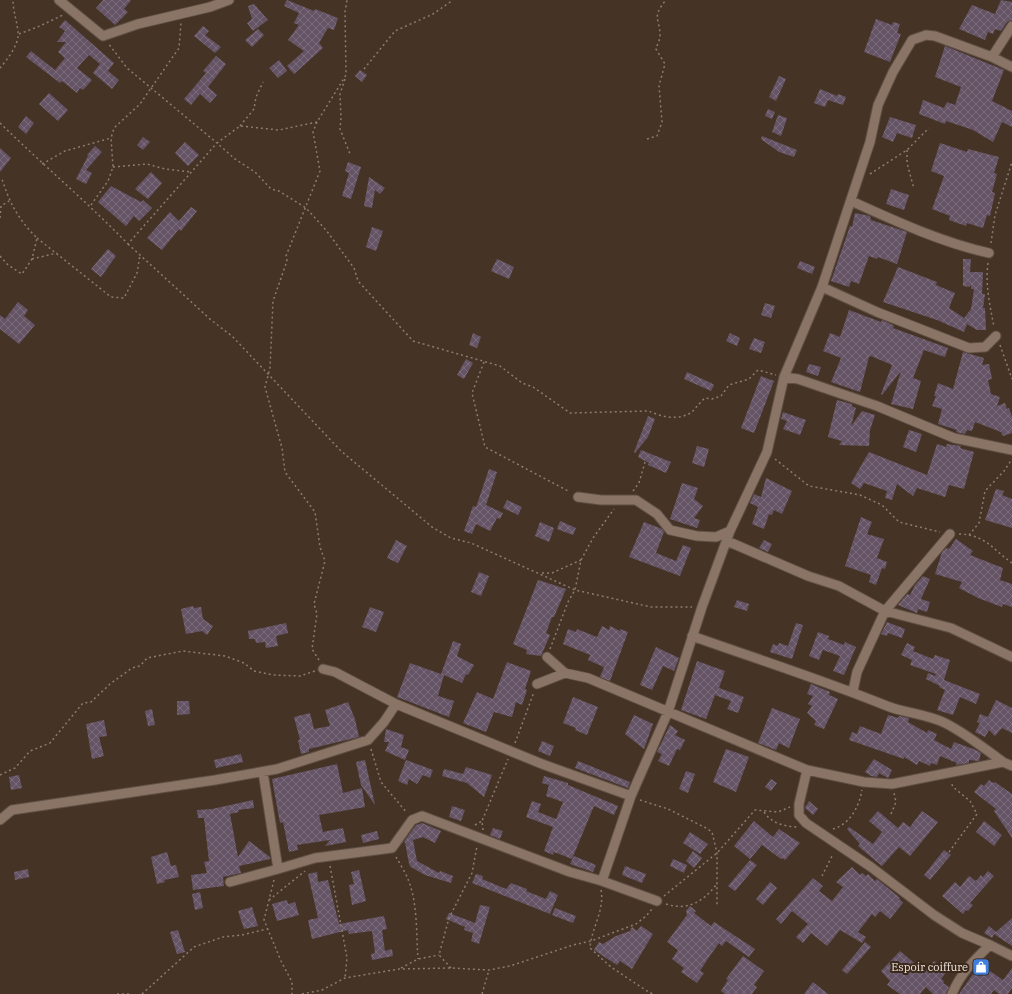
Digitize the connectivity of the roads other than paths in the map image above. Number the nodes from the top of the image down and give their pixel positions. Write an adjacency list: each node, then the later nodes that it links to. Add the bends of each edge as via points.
1 (59, 0): 2 (street, via 103,36)
2 (229, 0)
3 (1012, 26): 4 (street)
4 (992, 57): 5 (street); 6 (street, via 926,34 912,40 893,72 878,105 870,142)
5 (1012, 67)
6 (851, 201): 7 (street, via 964,248); 8 (street)
7 (989, 253)
8 (822, 286): 9 (street, via 877,312 969,348 985,347); 10 (street)
9 (996, 336)
10 (784, 377): 11 (street, via 798,379 877,406 954,438); 13 (street, via 767,452)
11 (1012, 450)
12 (578, 497): 13 (street, via 636,500 657,514 670,530 716,537)
13 (730, 531): 15 (street)
14 (950, 534): 16 (street)
15 (727, 541): 16 (street, via 808,576 839,586); 17 (street)
16 (885, 611): 19 (street, via 951,628); 23 (street, via 857,672)
17 (692, 636): 23 (street); 25 (street)
18 (547, 657): 21 (street)
19 (1012, 657)
20 (323, 669): 24 (street, via 334,672)
21 (565, 672): 22 (street); 25 (street, via 588,678)
22 (537, 684)
23 (853, 691): 26 (street, via 889,706 944,723)
24 (396, 704): 29 (street, via 368,740); 30 (street, via 542,764)
25 (668, 712): 28 (street); 30 (street)
26 (1002, 762): 27 (street); 28 (street, via 892,784 864,782)
27 (1012, 766)
28 (808, 770): 36 (street, via 799,804 799,815 806,823 871,867 934,915 962,933)
29 (263, 772): 31 (street, via 12,810); 32 (street)
30 (631, 796): 33 (street)
31 (0, 820)
32 (278, 869): 33 (street, via 328,856 392,848 412,820 422,816 570,872); 34 (street)
33 (602, 881): 35 (street)
34 (230, 882)
35 (657, 901)
36 (990, 944): 37 (street); 38 (street, via 970,964)
37 (1012, 956)
38 (952, 994)

